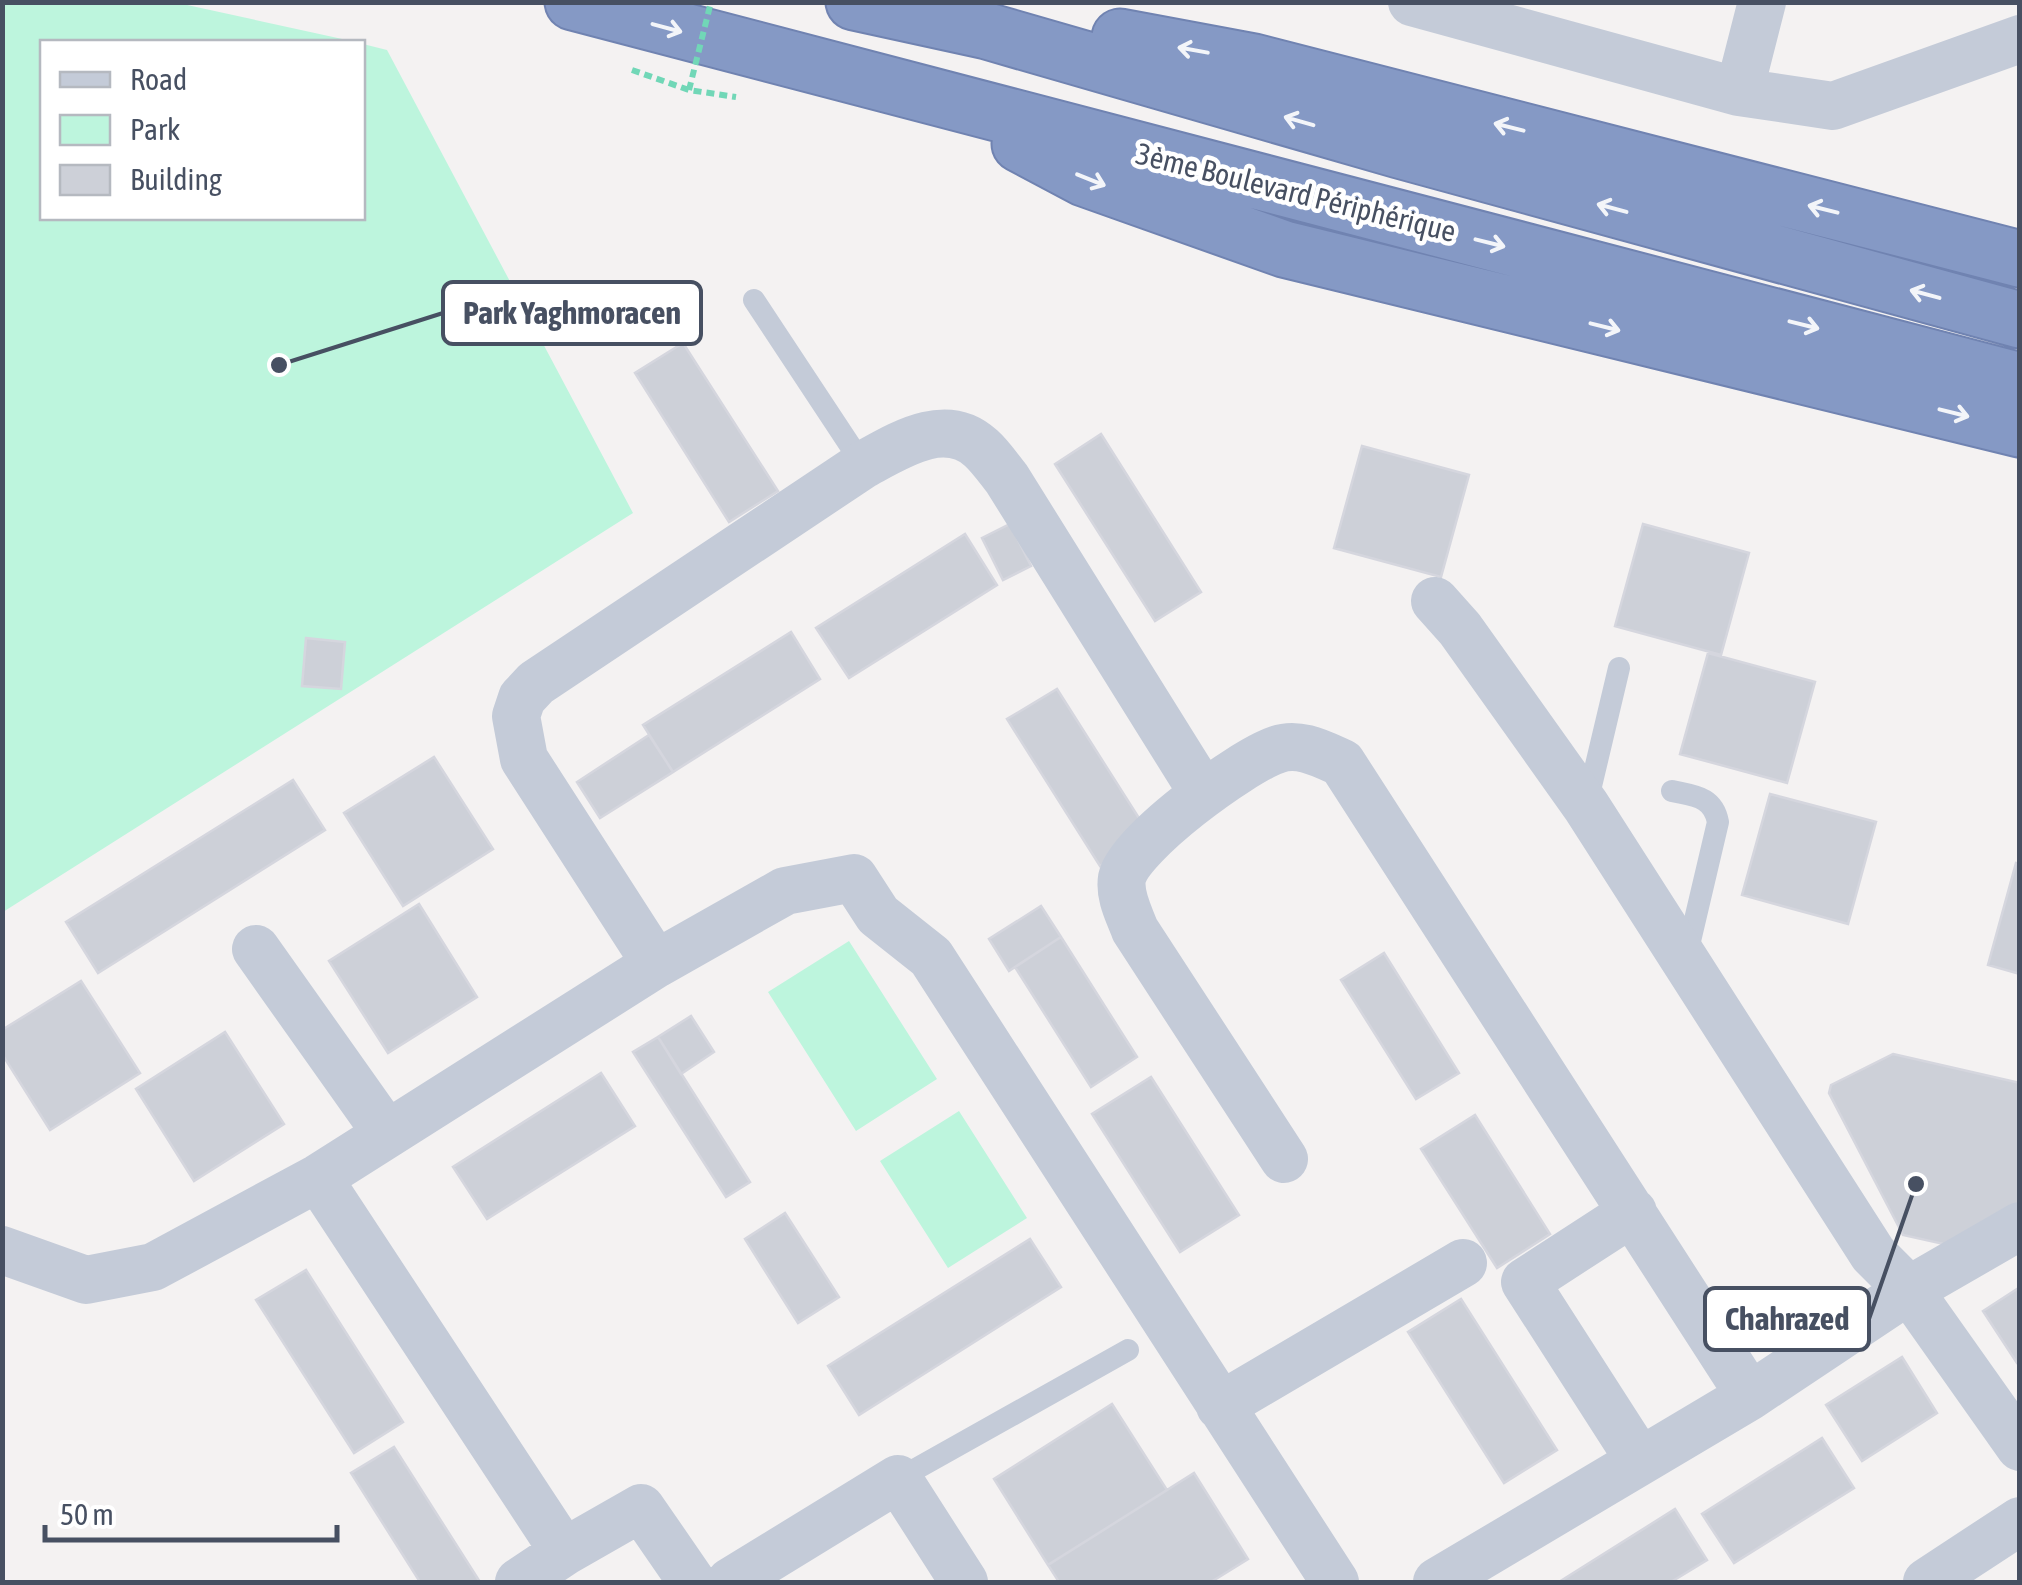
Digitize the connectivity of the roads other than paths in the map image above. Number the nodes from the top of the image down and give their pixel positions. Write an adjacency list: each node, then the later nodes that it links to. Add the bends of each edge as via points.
1 (573, 2): 8 (highway, 3ème Boulevard Périphérique, one-way to 8)
2 (854, 2): 5 (highway)
3 (1412, 2): 7 (street)
4 (1762, 2): 7 (street)
5 (987, 31): 9 (highway, one-way to 5, via 1254,62 1062,30); 11 (highway, one-way to 5)
6 (2020, 39): 7 (street, via 1833,106)
7 (1739, 92)
8 (979, 111): 12 (highway, 3ème Boulevard Périphérique, one-way to 12); 13 (highway, one-way to 13, via 1034,153 1084,178 1284,249)
9 (2020, 259)
10 (754, 300): 14 (lane)
11 (2020, 320)
12 (2020, 381)
13 (2020, 429)
14 (863, 465): 18 (street, via 931,434 952,433 978,446 1007,479); 22 (street, via 522,698 516,716 524,759)
15 (1435, 601): 19 (street)
16 (1619, 668): 19 (lane)
17 (1672, 791): 21 (lane, via 1705,799 1718,822)
18 (1204, 793): 24 (street, via 1128,865 1122,876 1125,906); 26 (street, via 1276,750 1296,747 1342,763)
19 (1586, 806): 21 (street)
20 (256, 949): 23 (street)
21 (1685, 961): 30 (street, via 1872,1254)
22 (656, 964): 23 (street); 33 (street, via 785,892 854,878 878,915 931,957)
23 (387, 1134): 25 (street)
24 (1284, 1159)
25 (318, 1178): 28 (street, via 153,1267 86,1280); 38 (street)
26 (1632, 1212): 32 (street); 35 (street, via 1526,1282)
27 (2020, 1226): 30 (street)
28 (2, 1250)
29 (1463, 1263): 33 (street)
30 (1909, 1290): 32 (street); 34 (street)
31 (1128, 1350): 36 (lane)
32 (1750, 1396): 35 (street)
33 (1220, 1406): 43 (street)
34 (2020, 1447)
35 (1640, 1461): 44 (street)
36 (898, 1479): 41 (street); 42 (street)
37 (2020, 1521): 45 (street)
38 (564, 1552): 39 (street); 40 (street, via 642,1508)
39 (519, 1582)
40 (692, 1582)
41 (730, 1582)
42 (964, 1582)
43 (1334, 1582)
44 (1437, 1582)
45 (1928, 1582)

